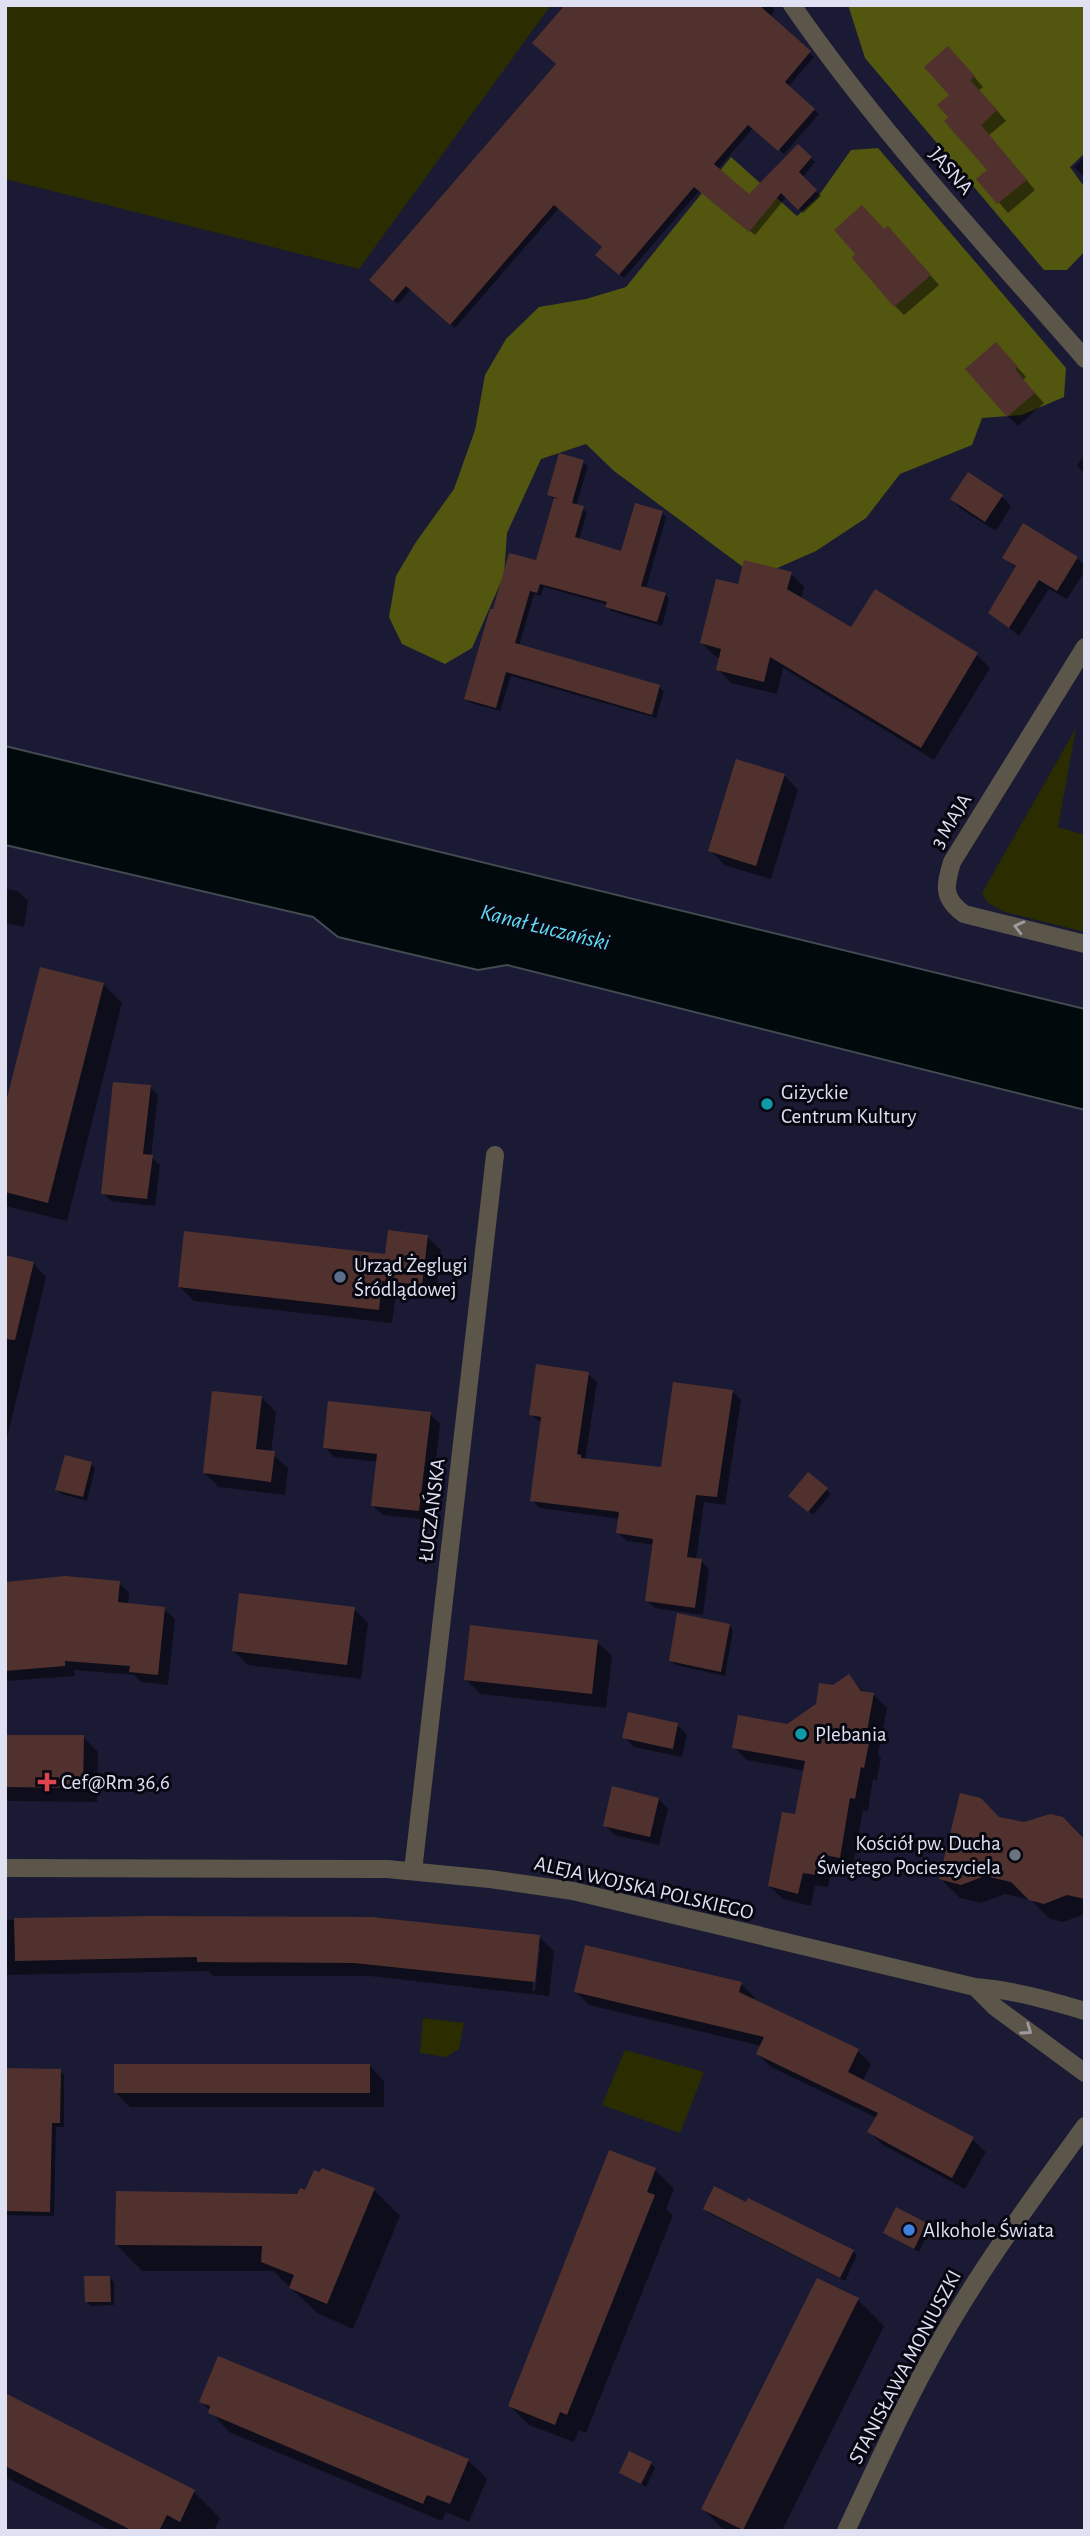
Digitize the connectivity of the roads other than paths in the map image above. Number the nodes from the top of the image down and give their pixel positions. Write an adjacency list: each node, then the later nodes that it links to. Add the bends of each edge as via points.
1 (792, 5): 2 (street, JASNA, via 890,137)
2 (1085, 359)
3 (1085, 647): 4 (street, 3 MAJA, one-way to 3, via 964,914 953,906 945,883 952,862)
4 (1085, 944)
5 (495, 1155): 7 (street, ŁUCZAŃSKA)
6 (5, 1868): 7 (street, ALEJA WOJSKA POLSKIEGO)
7 (414, 1871): 8 (street, ALEJA WOJSKA POLSKIEGO, via 573,1891)
8 (975, 1987): 9 (street, ALEJA WOJSKA POLSKIEGO, via 1003,1989); 10 (street, ALEJA WOJSKA POLSKIEGO, one-way to 10)
9 (1085, 2011)
10 (1085, 2073)
11 (1085, 2126): 12 (street, STANISŁAWA MONIUSZKI, via 943,2335)
12 (846, 2531)

